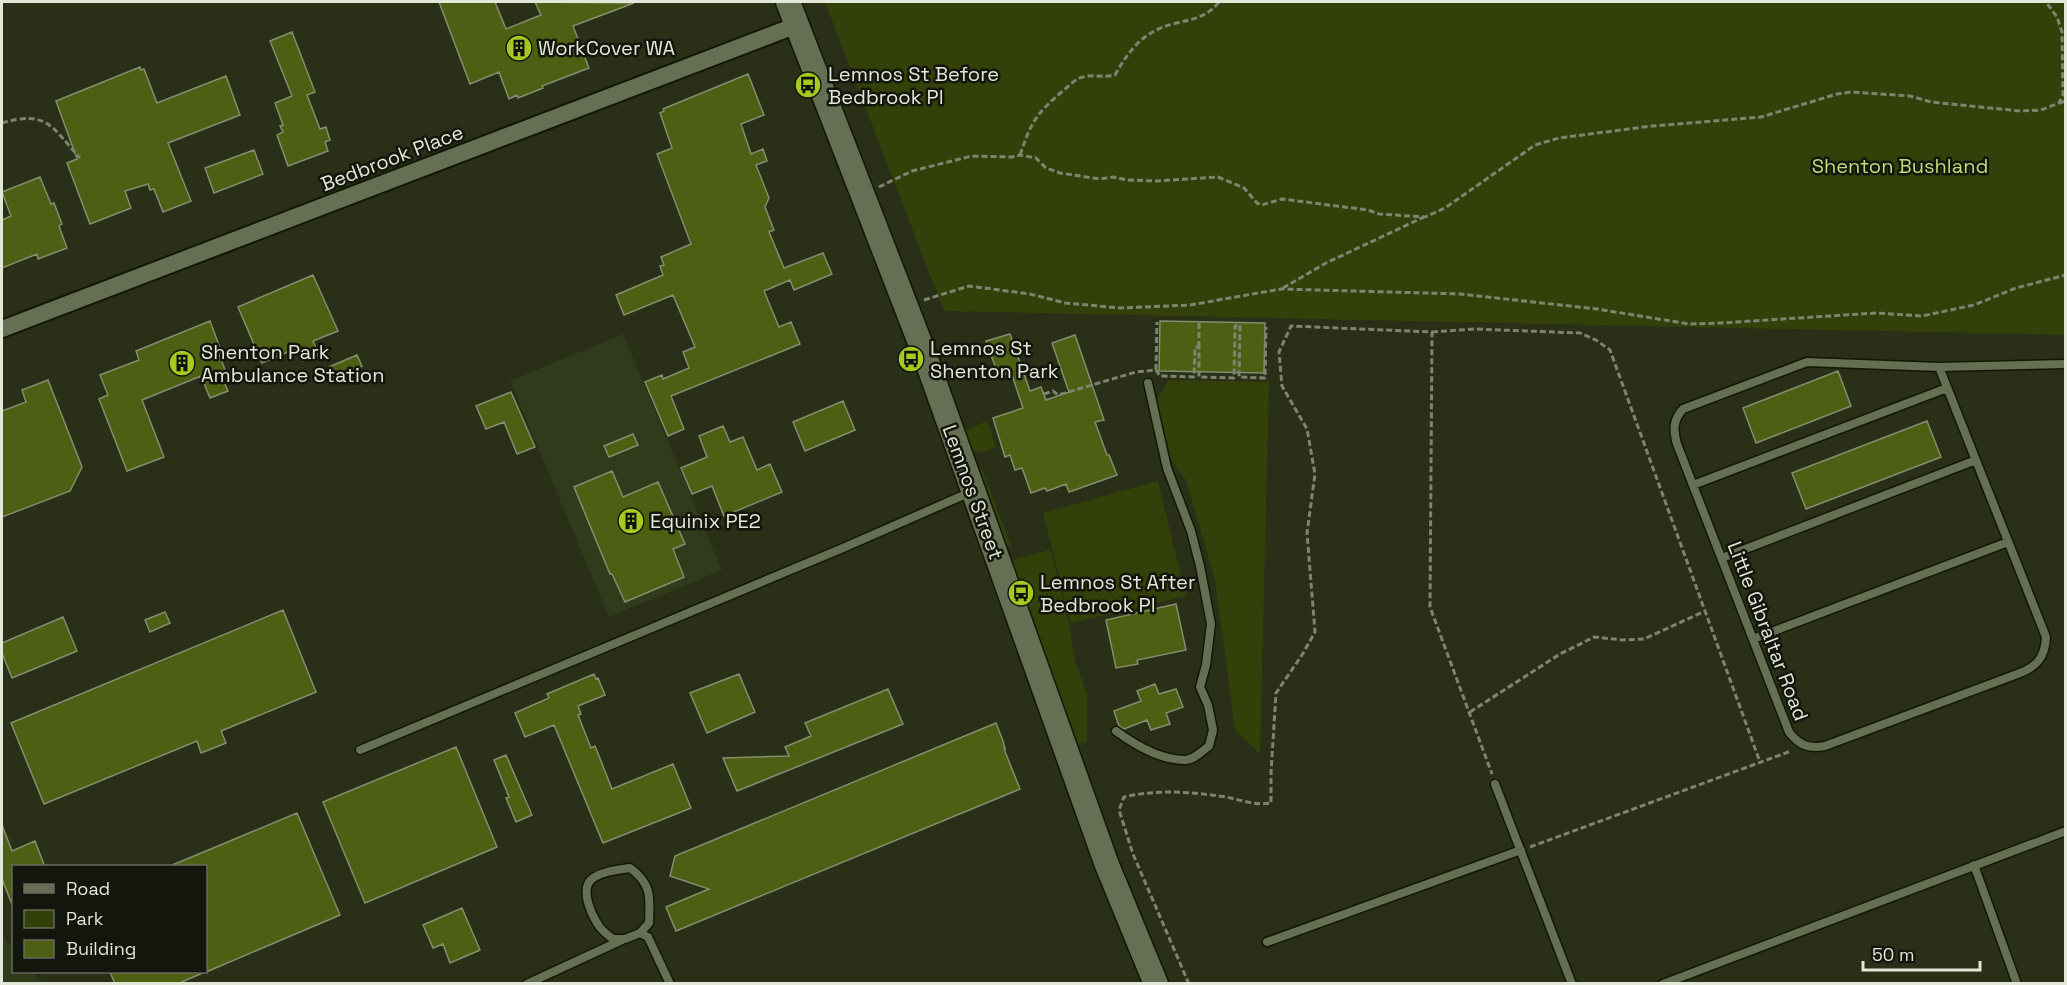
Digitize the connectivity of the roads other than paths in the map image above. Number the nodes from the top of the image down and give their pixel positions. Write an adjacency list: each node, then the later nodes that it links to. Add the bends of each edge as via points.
1 (788, 2): 2 (street, Lemnos Street)
2 (797, 25): 3 (street, Bedbrook Place); 10 (street, Lemnos Street)
3 (2, 329)
4 (2066, 364): 5 (lane, Little Gibraltar Road)
5 (1939, 367): 7 (lane, Little Gibraltar Road); 9 (lane, Little Gibraltar Road, via 1807,362 1683,409 1674,422 1674,436)
6 (1148, 383): 14 (lane, via 1167,468 1191,531 1204,585 1211,624 1200,687 1213,730 1209,746 1186,760 1161,756)
7 (1947, 388): 8 (lane, Little Gibraltar Road); 9 (lane)
8 (1976, 460): 11 (lane, Little Gibraltar Road); 12 (lane)
9 (1693, 485): 12 (lane, Little Gibraltar Road)
10 (973, 491): 15 (lane); 25 (street, Lemnos Street, via 1107,865)
11 (2008, 542): 13 (lane); 13 (lane, Little Gibraltar Road, via 2046,637 2044,654 2031,669 1815,748 1804,746 1789,732)
12 (1722, 558): 13 (lane, Little Gibraltar Road)
13 (1753, 639)
14 (1116, 731)
15 (360, 750)
16 (1495, 784): 18 (lane)
17 (2066, 831): 19 (lane)
18 (1521, 850): 22 (lane); 26 (lane)
19 (1974, 865): 27 (lane); 28 (lane)
20 (640, 933): 21 (lane); 21 (lane, via 649,923 650,900 644,878 630,868 605,872 591,879 586,889 590,909 600,928 613,939); 24 (lane, via 648,937)
21 (625, 939): 23 (lane)
22 (1267, 942)
23 (527, 984)
24 (670, 984)
25 (1156, 984)
26 (1572, 984)
27 (1663, 984)
28 (2017, 984)

